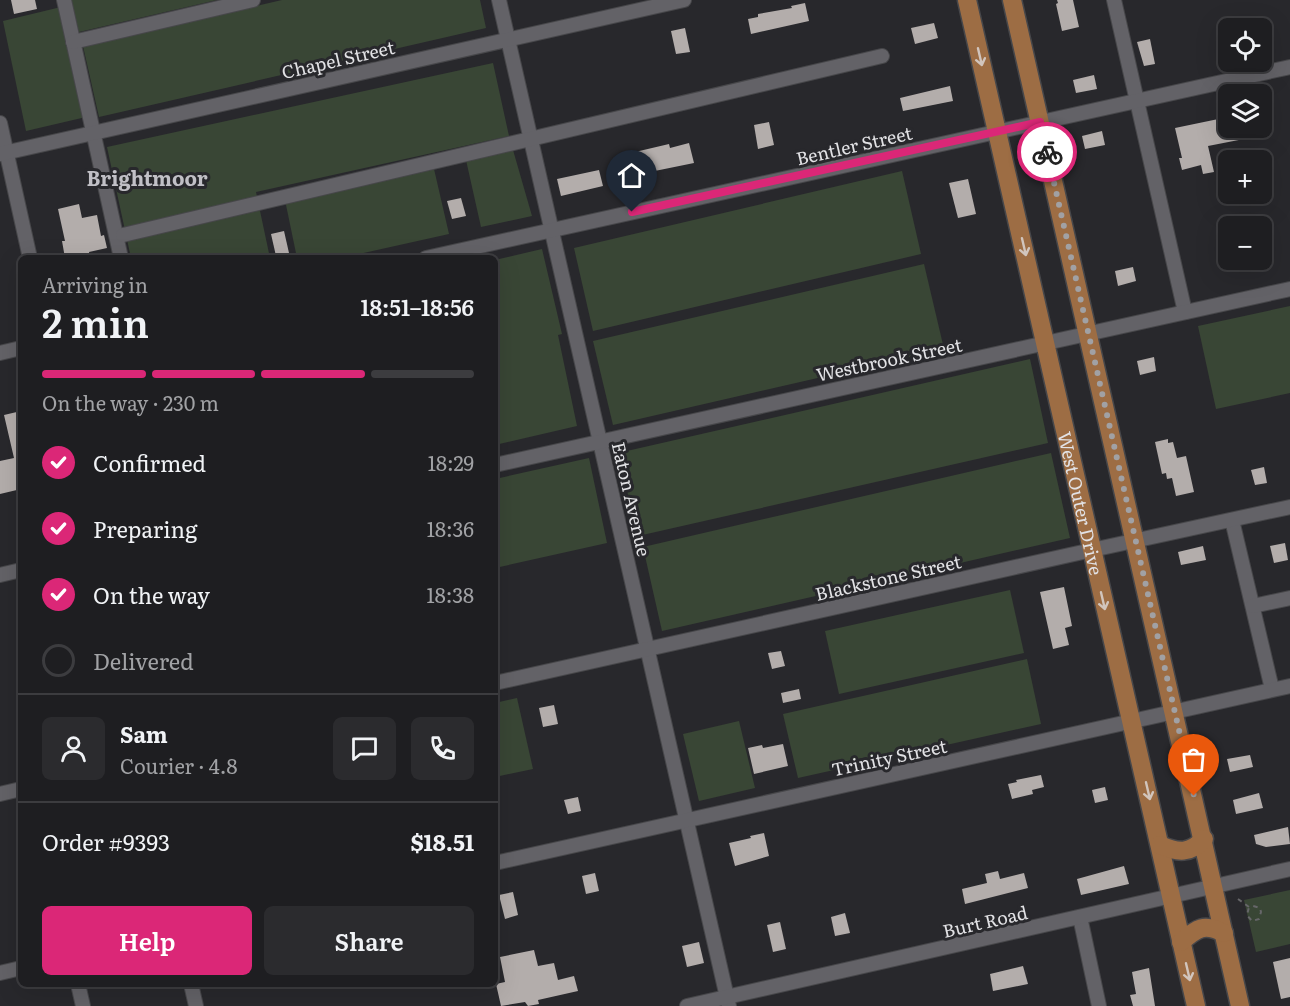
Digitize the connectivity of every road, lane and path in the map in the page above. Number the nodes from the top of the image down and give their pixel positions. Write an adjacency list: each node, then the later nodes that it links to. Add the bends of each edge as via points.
1 (64, 0): 9 (street)
2 (253, 0): 9 (street)
3 (499, 0): 8 (street, Eaton Avenue)
4 (684, 0): 8 (street, Chapel Street)
5 (967, 0): 15 (main road, West Outer Drive, one-way to 15)
6 (1012, 0): 13 (main road)
7 (1114, 0): 12 (street)
8 (508, 38): 16 (street, Chapel Street); 17 (street, Eaton Avenue)
9 (73, 42): 16 (street)
10 (882, 56): 17 (street)
11 (1290, 67): 12 (street, Bentler Street)
12 (1137, 100): 13 (street, Bentler Street); 25 (street)
13 (1040, 122): 15 (street, Bentler Street); 26 (main road)
14 (0, 123): 18 (street)
15 (997, 131): 19 (street, Bentler Street); 27 (main road, West Outer Drive, one-way to 27)
16 (93, 133): 18 (street, Chapel Street); 22 (street)
17 (531, 137): 19 (street, Eaton Avenue); 20 (street)
18 (3, 153): 21 (street)
19 (552, 230): 23 (street, Bentler Street); 30 (street, Eaton Avenue)
20 (123, 235)
21 (29, 255)
22 (120, 255)
23 (440, 255)
24 (1290, 289): 25 (street, Westbrook Street)
25 (1185, 312): 26 (street, Westbrook Street)
26 (1089, 334): 27 (street, Westbrook Street); 34 (main road)
27 (1046, 343): 30 (street, Westbrook Street); 35 (main road, West Outer Drive)
28 (18, 349): 29 (street)
29 (0, 353)
30 (600, 441): 31 (street, Westbrook Street); 40 (street, Eaton Avenue)
31 (498, 464)
32 (1290, 507): 33 (street, Blackstone Street)
33 (1232, 520): 34 (street, Blackstone Street); 39 (street)
34 (1135, 541): 35 (street, Blackstone Street); 44 (main road)
35 (1092, 550): 40 (street, Blackstone Street); 45 (main road, West Outer Drive, one-way to 45)
36 (18, 571): 37 (street)
37 (0, 575)
38 (1290, 598): 39 (street)
39 (1253, 606): 43 (street)
40 (647, 650): 41 (street, Blackstone Street); 48 (street, Eaton Avenue)
41 (498, 683)
42 (1290, 686): 43 (street, Trinity Street)
43 (1272, 690): 44 (street, Trinity Street)
44 (1174, 711): 45 (street, Trinity Street); 49 (main road)
45 (1131, 721): 48 (street, Trinity Street); 50 (main road, West Outer Drive, one-way to 50)
46 (18, 790): 47 (street)
47 (0, 794)
48 (687, 819): 51 (street, Trinity Street); 64 (street, Eaton Avenue)
49 (1204, 839): 50 (main road, via 1182,852); 53 (main road)
50 (1161, 845): 54 (main road, West Outer Drive)
51 (498, 862)
52 (1290, 869): 53 (street, Burt Road)
53 (1214, 886): 54 (street, Burt Road); 58 (main road)
54 (1171, 897): 57 (street, Burt Road); 59 (main road, West Outer Drive)
55 (1238, 899): 56 (path)
56 (1249, 907): 56 (path, via 1248,918 1259,919 1260,908)
57 (1080, 917): 64 (street, Burt Road); 68 (street)
58 (1224, 933): 59 (main road, via 1203,927); 70 (main road)
59 (1181, 942): 69 (main road, West Outer Drive, one-way to 69)
60 (18, 969): 61 (street)
61 (0, 973)
62 (79, 987): 65 (street)
63 (192, 987): 66 (street)
64 (728, 1002): 67 (street, Burt Road)
65 (83, 1006)
66 (196, 1006)
67 (687, 1006)
68 (1099, 1006)
69 (1196, 1006)
70 (1240, 1006)

